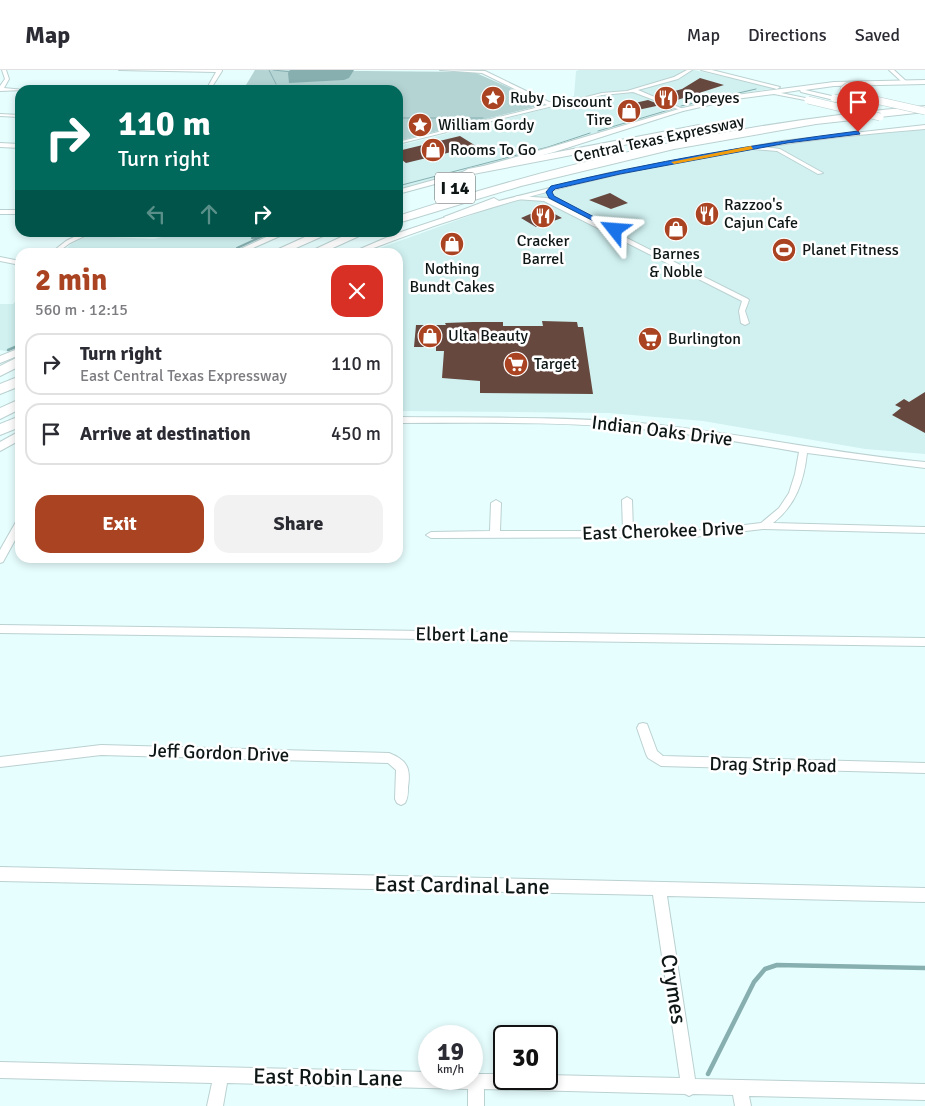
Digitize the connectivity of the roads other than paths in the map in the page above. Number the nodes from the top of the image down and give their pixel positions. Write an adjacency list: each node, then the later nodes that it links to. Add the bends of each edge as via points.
1 (4, 70): 16 (street, via 7,79)
2 (121, 70): 3 (street)
3 (220, 70): 13 (street)
4 (442, 70): 21 (street, via 483,72)
5 (690, 70): 18 (street, via 676,78)
6 (704, 70): 9 (main road)
7 (718, 70): 10 (main road)
8 (891, 70): 11 (street)
9 (755, 82): 15 (main road); 19 (main road, via 764,87)
10 (770, 82): 14 (main road); 15 (main road)
11 (904, 82): 12 (main road); 14 (main road)
12 (925, 82): 23 (main road, bridge, via 848,86 844,89 853,95)
13 (211, 85)
14 (818, 85): 15 (main road)
15 (787, 88): 19 (main road); 27 (main road, bridge)
16 (1, 89): 17 (street)
17 (15, 90)
18 (633, 90): 21 (street, via 570,102); 22 (street)
19 (760, 92): 22 (main road)
20 (925, 101): 24 (highway)
21 (550, 102): 30 (street, via 551,105 545,108)
22 (681, 110): 28 (main road)
23 (925, 110): 34 (highway, Central Texas Expressway / I 14, via 784,124)
24 (810, 111)
25 (0, 115): 26 (street)
26 (15, 116)
27 (925, 118)
28 (632, 125): 35 (main road, bridge, via 762,95 780,94 886,120 886,125 778,139); 36 (main road)
29 (925, 127): 31 (main road)
30 (403, 142)
31 (787, 142): 35 (main road); 35 (street, via 782,146 785,150 817,168 820,173 778,150)
32 (0, 145): 33 (street)
33 (15, 146)
34 (672, 146): 43 (highway, via 563,176); 44 (highway, Central Texas Expressway / I 14, via 530,179)
35 (758, 147): 37 (main road)
36 (468, 172): 38 (main road); 39 (highway, Central Texas Expressway / I 14, via 706,128 546,163)
37 (553, 187): 40 (main road); 46 (street, via 549,192 551,197 615,230)
38 (403, 191)
39 (440, 192)
40 (517, 198): 43 (main road); 46 (street, via 545,199)
41 (0, 212): 42 (street)
42 (15, 212)
43 (450, 217): 45 (main road)
44 (403, 218)
45 (403, 235)
46 (618, 235): 59 (street, via 746,300 742,310)
47 (79, 237): 52 (street)
48 (273, 237): 53 (main road)
49 (314, 237): 54 (highway)
50 (351, 237): 55 (highway)
51 (397, 237): 56 (main road)
52 (60, 248)
53 (247, 248)
54 (288, 248)
55 (325, 248)
56 (368, 248)
57 (0, 259): 58 (street)
58 (15, 262)
59 (745, 323)
60 (15, 353): 61 (main road)
61 (0, 360)
62 (15, 363): 63 (highway)
63 (0, 372)
64 (15, 382): 65 (highway)
65 (0, 390)
66 (15, 406): 67 (highway)
67 (0, 414)
68 (403, 420): 71 (street, Indian Oaks Drive, via 606,424)
69 (13, 435): 70 (main road)
70 (0, 448)
71 (803, 450): 72 (street, Indian Oaks Drive); 75 (street, via 800,482 781,513)
72 (925, 465)
73 (626, 500): 78 (street)
74 (496, 503): 80 (street)
75 (763, 526): 76 (street, East Cherokee Drive); 78 (street, East Cherokee Drive, via 694,534)
76 (925, 530)
77 (15, 531): 81 (street)
78 (628, 534): 80 (street, East Cherokee Drive)
79 (431, 535): 80 (street, East Cherokee Drive)
80 (494, 535)
81 (0, 559)
82 (0, 629): 83 (street, Elbert Lane)
83 (925, 642)
84 (643, 728): 86 (street, Drag Strip Road, via 652,754 661,761)
85 (0, 762): 87 (street, Jeff Gordon Drive, via 102,750 389,758 399,761 403,768)
86 (925, 768)
87 (401, 799)
88 (0, 874): 89 (street, East Cardinal Lane)
89 (659, 889): 90 (street, East Cardinal Lane); 95 (street, Crymes)
90 (925, 895)
91 (0, 1070): 92 (street, East Robin Lane)
92 (221, 1075): 93 (street, East Robin Lane); 99 (street)
93 (418, 1080)
94 (483, 1081): 95 (street, East Robin Lane)
95 (689, 1088): 96 (street, East Robin Lane)
96 (740, 1089): 98 (street, East Robin Lane); 101 (street)
97 (476, 1090): 100 (street)
98 (925, 1092)
99 (215, 1106)
100 (476, 1106)
101 (743, 1106)

